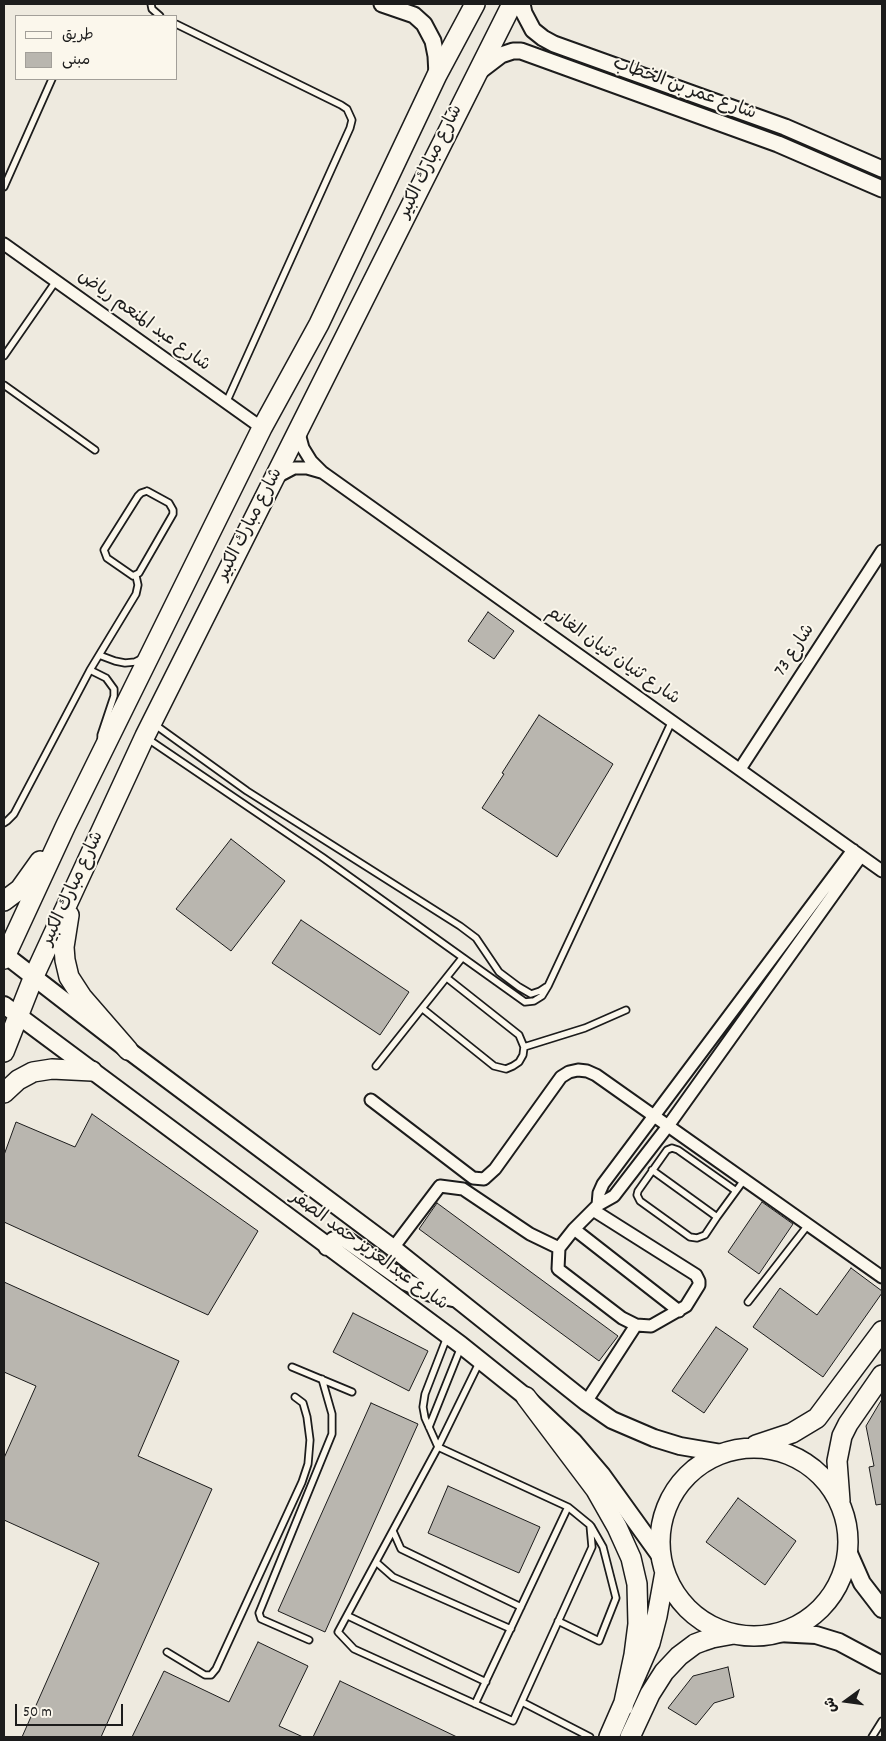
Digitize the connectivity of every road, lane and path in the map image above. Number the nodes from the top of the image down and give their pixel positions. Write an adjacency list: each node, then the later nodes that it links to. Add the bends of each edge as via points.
1 (151, 4): 6 (lane)
2 (382, 4): 8 (street, via 414,16 424,24 433,41)
3 (475, 4): 8 (main road, شارع مبارك الكبير)
4 (512, 4): 9 (main road, شارع مبارك الكبير)
5 (522, 4): 11 (street, شارع عمر بن الخطاب, via 533,30 554,44)
6 (159, 15)
7 (178, 25): 24 (lane, via 341,105 352,120)
8 (437, 75): 18 (main road, شارع مبارك الكبير)
9 (475, 76): 12 (street, شارع عمر بن الخطاب, via 501,54 522,51); 19 (main road, شارع مبارك الكبير)
10 (52, 80): 14 (lane)
11 (815, 139): 12 (street); 13 (street, شارع عمر بن الخطاب)
12 (807, 156): 15 (street, شارع عمر بن الخطاب)
13 (882, 169)
14 (4, 187)
15 (882, 189)
16 (4, 244): 17 (street, شارع عبد المنعم رياض)
17 (56, 280): 20 (lane); 24 (street, شارع عبد المنعم رياض)
18 (319, 324): 19 (main road, via 319,334 326,342 336,344); 21 (main road, شارع مبارك الكبير)
19 (345, 338): 22 (main road, شارع مبارك الكبير)
20 (4, 356)
21 (296, 365): 22 (main road, via 305,358 316,359 324,367); 26 (main road, شارع مبارك الكبير)
22 (325, 378): 25 (main road, شارع مبارك الكبير)
23 (4, 385): 27 (lane)
24 (226, 402): 26 (street, شارع عبد المنعم رياض)
25 (302, 424): 28 (street, via 300,437 304,448); 29 (main road, شارع مبارك الكبير)
26 (262, 428): 32 (main road, شارع مبارك الكبير)
27 (95, 450)
28 (322, 472): 29 (street, via 294,468); 35 (street, شارع ثنيان ثنيان الغانم)
29 (275, 478): 36 (main road, شارع مبارك الكبير)
30 (882, 551): 38 (street, شارع 73)
31 (136, 576): 31 (lane, via 105,556 104,550 138,496 147,491 169,503 173,514); 33 (lane, via 136,594)
32 (155, 646): 33 (lane, via 135,662 115,661); 37 (main road, شارع مبارك الكبير)
33 (99, 655): 34 (lane)
34 (90, 670): 37 (lane, via 106,678 114,689 100,734); 39 (lane, via 14,814)
35 (672, 721): 38 (street, شارع ثنيان ثنيان الغانم); 49 (lane)
36 (148, 730): 43 (main road, شارع مبارك الكبير); 46 (lane); 49 (lane, via 460,926 476,938 499,972 519,987 531,994)
37 (105, 747): 40 (main road, شارع مبارك الكبير)
38 (740, 770): 41 (street, شارع ثنيان ثنيان الغانم)
39 (4, 823)
40 (66, 825): 44 (main road, via 26,881); 45 (main road, شارع مبارك الكبير)
41 (857, 853): 42 (street, شارع ثنيان ثنيان الغانم); 60 (street); 61 (street)
42 (882, 871)
43 (78, 881): 47 (main road, شارع مبارك الكبير); 54 (main road, via 65,939 68,973 82,997)
44 (4, 901)
45 (4, 956): 47 (main road, شارع عبدالعزيز حمد الصقر)
46 (462, 958): 48 (lane); 49 (lane, via 525,1002 542,996)
47 (34, 976): 51 (main road, شارع مبارك الكبير); 54 (main road, شارع عبدالعزيز حمد الصقر)
48 (447, 978): 50 (lane); 53 (lane, via 519,1035)
49 (548, 986)
50 (422, 1009): 53 (lane, via 498,1068 506,1069 516,1064 522,1058); 56 (lane)
51 (10, 1010): 55 (main road, شارع مبارك الكبير); 57 (main road, شارع عبدالعزيز حمد الصقر)
52 (626, 1010): 53 (lane, via 585,1028)
53 (524, 1047)
54 (128, 1050): 70 (main road, شارع عبدالعزيز حمد الصقر)
55 (4, 1052)
56 (376, 1066)
57 (92, 1070): 58 (main road, via 34,1072 18,1080); 69 (main road, شارع عبدالعزيز حمد الصقر)
58 (4, 1093)
59 (371, 1100): 60 (street, via 474,1178 484,1179 495,1169 554,1084 569,1072 587,1071 596,1075)
60 (654, 1116): 61 (street); 65 (street, via 603,1184)
61 (668, 1126): 63 (street); 65 (street, via 614,1196)
62 (652, 1170): 64 (lane, via 666,1150 676,1148); 66 (lane); 66 (lane, via 638,1190 640,1201 694,1238 705,1235)
63 (744, 1180): 64 (lane); 67 (street)
64 (736, 1191): 66 (lane)
65 (596, 1207): 68 (street); 75 (street, via 698,1278 699,1285)
66 (717, 1217)
67 (808, 1225): 72 (street); 74 (lane)
68 (574, 1229): 71 (street); 75 (street)
69 (327, 1247): 73 (main road, via 334,1240 344,1238 406,1282 431,1293); 78 (main road, شارع عبدالعزيز حمد الصقر)
70 (393, 1248): 71 (street, via 440,1186 463,1189 530,1234); 73 (main road, شارع عبدالعزيز حمد الصقر)
71 (560, 1248): 76 (street, via 558,1269)
72 (882, 1277)
73 (458, 1298): 87 (main road, شارع عبدالعزيز حمد الصقر)
74 (748, 1302)
75 (679, 1311): 76 (street, via 651,1326)
76 (636, 1325): 87 (street)
77 (882, 1331): 90 (main road, via 817,1418 792,1433)
78 (448, 1335): 79 (main road, شارع عبدالعزيز حمد الصقر); 88 (lane, via 425,1394 423,1413)
79 (461, 1345): 80 (main road, شارع عبدالعزيز حمد الصقر); 88 (lane)
80 (480, 1360): 86 (main road, شارع عبدالعزيز حمد الصقر); 89 (lane)
81 (292, 1367): 83 (lane)
82 (882, 1374): 93 (main road, via 842,1436 836,1461)
83 (322, 1379): 84 (lane); 106 (lane, via 332,1414 332,1434 259,1613 261,1619)
84 (352, 1392)
85 (295, 1397): 107 (lane, via 303,1403 307,1417 310,1440 308,1464 216,1669 211,1675 204,1675)
86 (526, 1397): 98 (main road, شارع عبدالعزيز حمد الصقر, via 573,1441 602,1475); 112 (main road, via 596,1490 630,1553 637,1584 638,1624)
87 (586, 1402): 91 (main road, شارع عبدالعزيز حمد الصقر, via 612,1420 654,1438)
88 (429, 1428): 89 (lane)
89 (438, 1447): 92 (lane); 95 (lane)
90 (746, 1448): 91 (main road); 93 (main road, via 775,1450 797,1458 827,1484)
91 (721, 1453): 98 (main road, via 698,1466 673,1493 663,1518 660,1537)
92 (568, 1507): 94 (lane); 99 (lane)
93 (840, 1507): 96 (main road)
94 (590, 1525): 102 (lane, via 592,1547); 102 (lane, via 603,1547 616,1598 598,1641)
95 (393, 1531): 97 (lane); 99 (lane, via 401,1549)
96 (847, 1549): 100 (main road, via 862,1583); 104 (main road, via 840,1577 829,1597 801,1623)
97 (376, 1562): 101 (lane); 103 (lane, via 393,1577)
98 (663, 1565): 105 (main road, via 671,1586 688,1608 707,1623); 112 (main road, via 655,1629)
99 (521, 1607): 103 (lane)
100 (882, 1609)
101 (348, 1616): 109 (lane); 111 (lane, via 338,1632 354,1649)
102 (558, 1621): 110 (lane)
103 (511, 1629): 109 (lane)
104 (776, 1633): 105 (main road, via 756,1636); 108 (main road, via 816,1635 839,1642)
105 (735, 1634): 116 (main road, via 695,1644 679,1656 654,1688)
106 (309, 1640)
107 (167, 1652)
108 (882, 1665)
109 (486, 1682): 111 (lane)
110 (522, 1702): 111 (lane, via 513,1721); 114 (lane)
111 (475, 1704)
112 (623, 1707): 115 (main road)
113 (882, 1720): 117 (lane)
114 (590, 1737)
115 (608, 1737)
116 (630, 1737)
117 (872, 1737)

